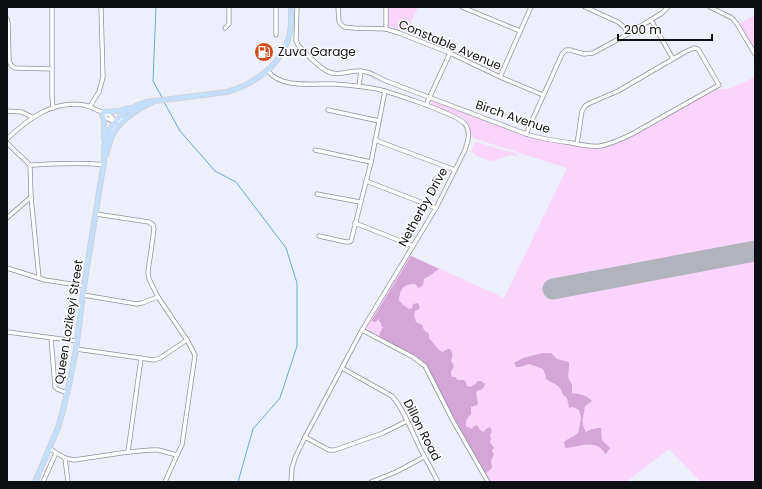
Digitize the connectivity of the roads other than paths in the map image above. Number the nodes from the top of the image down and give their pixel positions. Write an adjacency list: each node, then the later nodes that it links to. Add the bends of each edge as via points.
1 (52, 7): 24 (street)
2 (101, 7): 34 (street, via 103,77 99,92)
3 (228, 7): 16 (street, via 229,24)
4 (276, 7): 20 (street)
5 (291, 7): 25 (main road, Queen Lozikeyi Street, via 291,26 287,40 282,53)
6 (297, 7): 26 (street, via 298,45 322,68 332,73)
7 (338, 7): 17 (street, Constable Avenue, via 339,20 344,27)
8 (386, 7): 17 (street)
9 (462, 7): 18 (street)
10 (530, 7): 18 (street)
11 (585, 7): 19 (street, via 618,22)
12 (668, 7): 15 (street)
13 (710, 7): 22 (street, via 732,18 738,24)
14 (7, 19): 24 (street, via 11,65 15,68)
15 (651, 20): 19 (street); 23 (street)
16 (225, 28)
17 (386, 29): 21 (street, Constable Avenue)
18 (520, 31): 27 (street)
19 (628, 34): 30 (street, via 593,53 566,50)
20 (276, 35)
21 (450, 54): 27 (street, Constable Avenue); 31 (street)
22 (755, 54)
23 (673, 59): 49 (street, via 618,91 585,106); 49 (street, Birch Avenue, via 697,48 719,85 621,140 598,146)
24 (52, 69): 36 (street)
25 (268, 71): 28 (street, Netherby Drive, via 270,75 291,83); 32 (main road, Queen Lozikeyi Street, via 238,89)
26 (361, 71): 28 (street); 31 (street, Birch Avenue)
27 (500, 77): 30 (street, Constable Avenue)
28 (359, 86): 29 (street, Netherby Drive)
29 (385, 91): 33 (street, Netherby Drive); 42 (street)
30 (543, 95): 44 (street)
31 (430, 98): 33 (street); 44 (street, Birch Avenue)
32 (156, 101): 35 (main road, Queen Lozikeyi Street); 41 (main road, Queen Lozikeyi Street)
33 (426, 105): 55 (street, Netherby Drive, via 458,118 467,127 468,142)
34 (90, 106): 36 (street, via 69,104); 39 (street)
35 (134, 106): 39 (main road); 43 (main road, Queen Lozikeyi Street)
36 (53, 108): 40 (street)
37 (328, 110): 42 (street)
38 (7, 111): 40 (street, via 22,112)
39 (102, 113): 43 (street, via 111,116); 50 (main road)
40 (32, 117): 46 (street)
41 (126, 118): 43 (street); 45 (main road, Queen Lozikeyi Street)
42 (379, 121): 47 (street)
43 (115, 122): 45 (street); 50 (main road, Queen Lozikeyi Street)
44 (526, 134): 49 (street, Birch Avenue)
45 (113, 135): 53 (main road, Queen Lozikeyi Street)
46 (7, 139)
47 (375, 140): 52 (street); 55 (street)
48 (7, 143): 54 (street)
49 (577, 144)
50 (104, 147): 53 (main road, Queen Lozikeyi Street)
51 (315, 150): 52 (street)
52 (371, 162): 56 (street)
53 (104, 163): 54 (street); 61 (main road, Queen Lozikeyi Street)
54 (30, 166): 58 (street)
55 (455, 170): 60 (street, Netherby Drive)
56 (366, 181): 59 (street); 60 (street)
57 (317, 194): 59 (street)
58 (31, 196): 62 (street); 67 (street)
59 (360, 202): 63 (street)
60 (436, 208): 65 (street, Netherby Drive)
61 (96, 214): 68 (main road, Queen Lozikeyi Street); 70 (street, via 149,222 153,225 148,276)
62 (7, 218)
63 (355, 223): 64 (street, via 350,242); 65 (street)
64 (319, 236)
65 (413, 246): 71 (street, Netherby Drive)
66 (7, 268): 67 (street)
67 (39, 278): 68 (street)
68 (84, 286): 69 (main road, Queen Lozikeyi Street)
69 (83, 295): 70 (street, via 138,304); 75 (main road, Queen Lozikeyi Street)
70 (158, 297): 74 (street)
71 (362, 330): 78 (street, Netherby Drive); 95 (street, via 425,366)
72 (7, 332): 73 (street)
73 (51, 338): 75 (street); 79 (street, via 55,386)
74 (187, 340): 77 (street, via 157,359); 85 (street, via 195,360 182,445)
75 (77, 341): 76 (main road, Queen Lozikeyi Street)
76 (76, 349): 77 (street); 79 (main road, Queen Lozikeyi Street)
77 (141, 358): 83 (street)
78 (342, 368): 80 (street, Dillon Road, via 392,396); 81 (street, Netherby Drive)
79 (67, 393): 82 (main road, Queen Lozikeyi Street, via 58,428)
80 (407, 421): 81 (street, via 383,433 335,450 329,450); 86 (street, Dillon Road)
81 (305, 437): 92 (street, Netherby Drive, via 293,463)
82 (49, 448): 84 (street); 88 (main road, Queen Lozikeyi Street)
83 (128, 452): 85 (street, via 158,450); 87 (street, via 74,460)
84 (56, 453): 87 (street); 89 (street)
85 (177, 455): 91 (street)
86 (424, 457): 93 (street); 94 (street, Dillon Road)
87 (65, 458): 90 (street)
88 (35, 482)
89 (43, 482)
90 (68, 482)
91 (165, 482)
92 (291, 482)
93 (370, 482)
94 (438, 482)
95 (488, 482)

